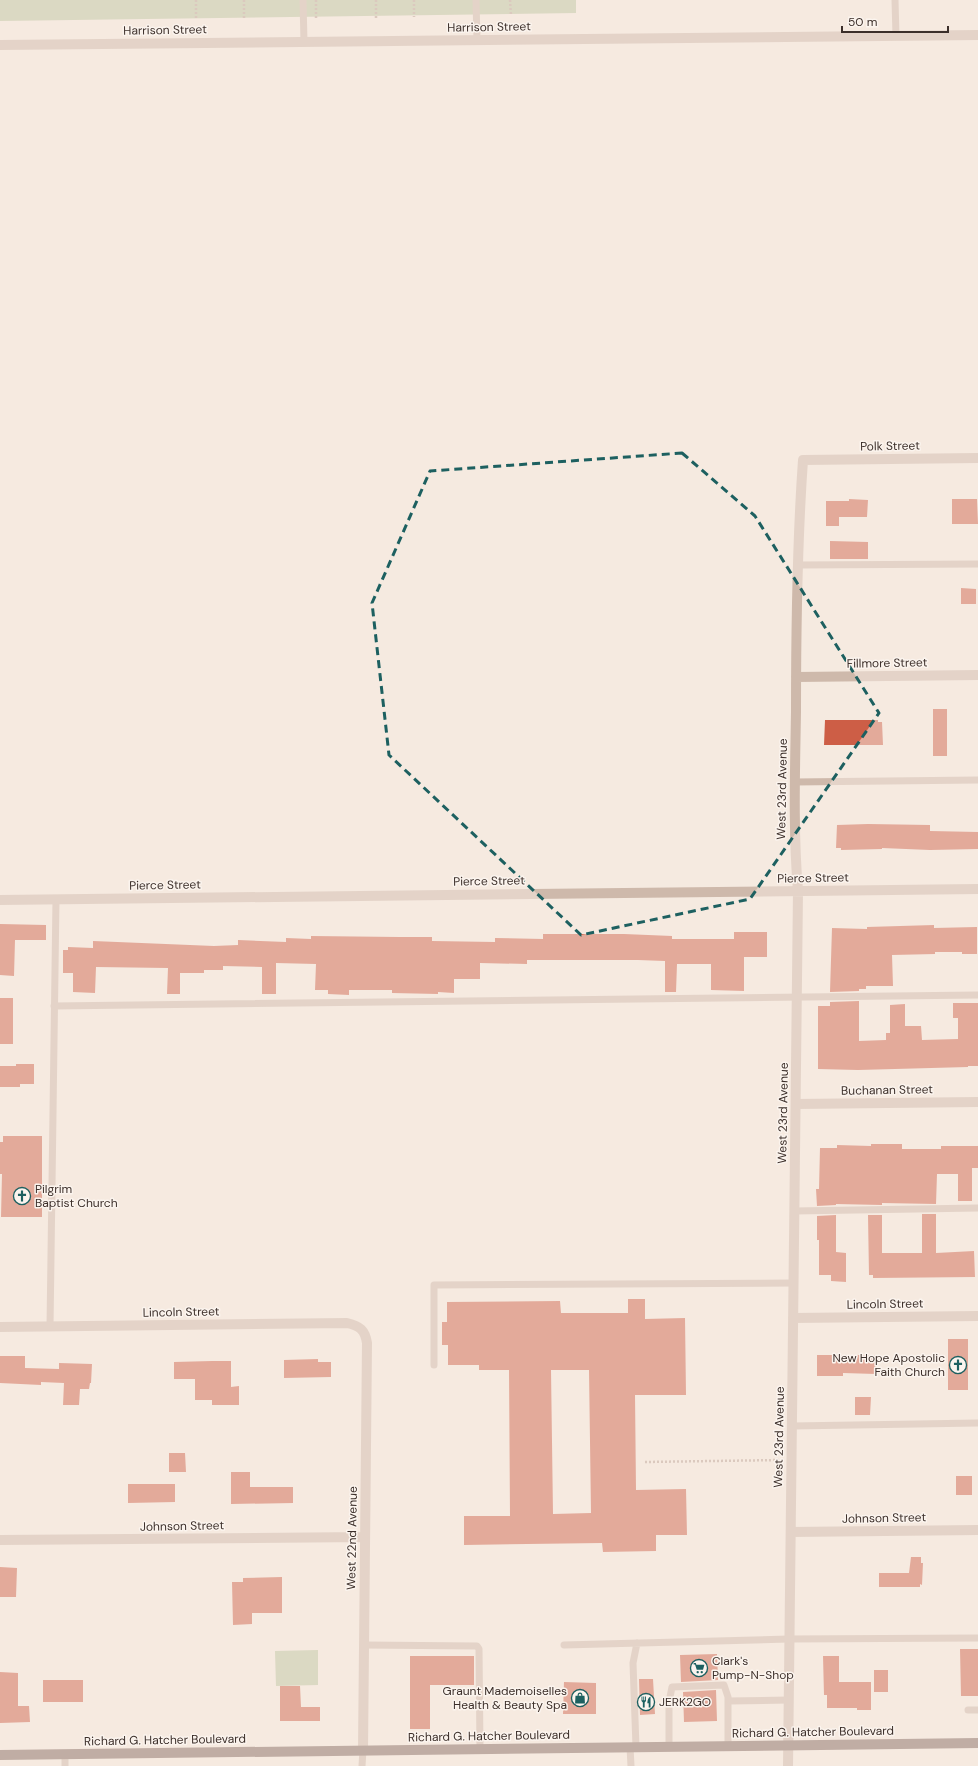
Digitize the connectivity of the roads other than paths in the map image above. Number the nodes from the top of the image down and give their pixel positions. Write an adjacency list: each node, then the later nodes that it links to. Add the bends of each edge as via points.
1 (303, 0): 7 (lane)
2 (476, 0): 6 (lane)
3 (895, 0): 5 (lane)
4 (978, 34): 5 (street, Harrison Street)
5 (896, 36): 6 (street, Harrison Street)
6 (477, 40): 7 (street, Harrison Street)
7 (304, 42): 8 (street, Harrison Street)
8 (0, 45)
9 (978, 458): 10 (street, Polk Street)
10 (803, 460): 12 (street, West 23rd Avenue)
11 (978, 564): 12 (lane)
12 (798, 565): 14 (street, West 23rd Avenue)
13 (978, 675): 14 (street, Fillmore Street)
14 (796, 677): 16 (street, West 23rd Avenue)
15 (978, 780): 16 (lane)
16 (795, 782): 18 (street, West 23rd Avenue, via 794,848)
17 (978, 889): 18 (street, Pierce Street)
18 (798, 891): 19 (street, Pierce Street); 22 (street, West 23rd Avenue)
19 (56, 899): 20 (street, Pierce Street); 23 (lane)
20 (0, 900)
21 (978, 995): 22 (lane)
22 (797, 997): 23 (lane); 25 (street, West 23rd Avenue)
23 (54, 1006): 32 (lane)
24 (978, 1102): 25 (street, Buchanan Street)
25 (796, 1104): 27 (street, West 23rd Avenue)
26 (978, 1208): 27 (lane)
27 (794, 1211): 28 (street, West 23rd Avenue)
28 (793, 1282): 30 (street, West 23rd Avenue); 34 (lane, via 434,1285)
29 (978, 1316): 30 (street, Lincoln Street)
30 (793, 1318): 36 (street, West 23rd Avenue)
31 (0, 1327): 32 (street, Lincoln Street)
32 (50, 1327): 33 (street, Lincoln Street, via 347,1324)
33 (362, 1328): 39 (street, West 22nd Avenue, via 368,1343)
34 (434, 1365)
35 (978, 1423): 36 (lane)
36 (792, 1426): 38 (street, West 23rd Avenue)
37 (978, 1530): 38 (street, Johnson Street)
38 (791, 1532): 42 (street, West 23rd Avenue)
39 (365, 1537): 40 (street, Johnson Street); 44 (street, West 22nd Avenue)
40 (0, 1540)
41 (978, 1638): 42 (lane)
42 (789, 1639): 43 (lane); 46 (street, West 23rd Avenue)
43 (637, 1643): 45 (lane); 53 (lane, via 632,1663)
44 (364, 1645): 55 (lane, via 477,1646); 56 (street, West 22nd Avenue)
45 (564, 1645)
46 (789, 1700): 47 (lane); 51 (street, West 23rd Avenue)
47 (728, 1701): 52 (lane); 54 (lane, via 724,1685 672,1687 669,1702)
48 (968, 1710): 49 (lane)
49 (978, 1710)
50 (978, 1743): 51 (main road, Richard G. Hatcher Boulevard)
51 (788, 1745): 52 (main road, Richard G. Hatcher Boulevard); 62 (street, West 23rd Avenue)
52 (728, 1746): 54 (main road, Richard G. Hatcher Boulevard)
53 (633, 1747): 54 (main road, Richard G. Hatcher Boulevard); 55 (main road, Richard G. Hatcher Boulevard); 61 (lane)
54 (669, 1747)
55 (480, 1749): 56 (main road, Richard G. Hatcher Boulevard)
56 (363, 1750): 57 (main road, Richard G. Hatcher Boulevard); 60 (lane)
57 (65, 1754): 58 (main road, Richard G. Hatcher Boulevard); 59 (lane)
58 (0, 1755)
59 (65, 1766)
60 (362, 1766)
61 (631, 1766)
62 (788, 1766)

